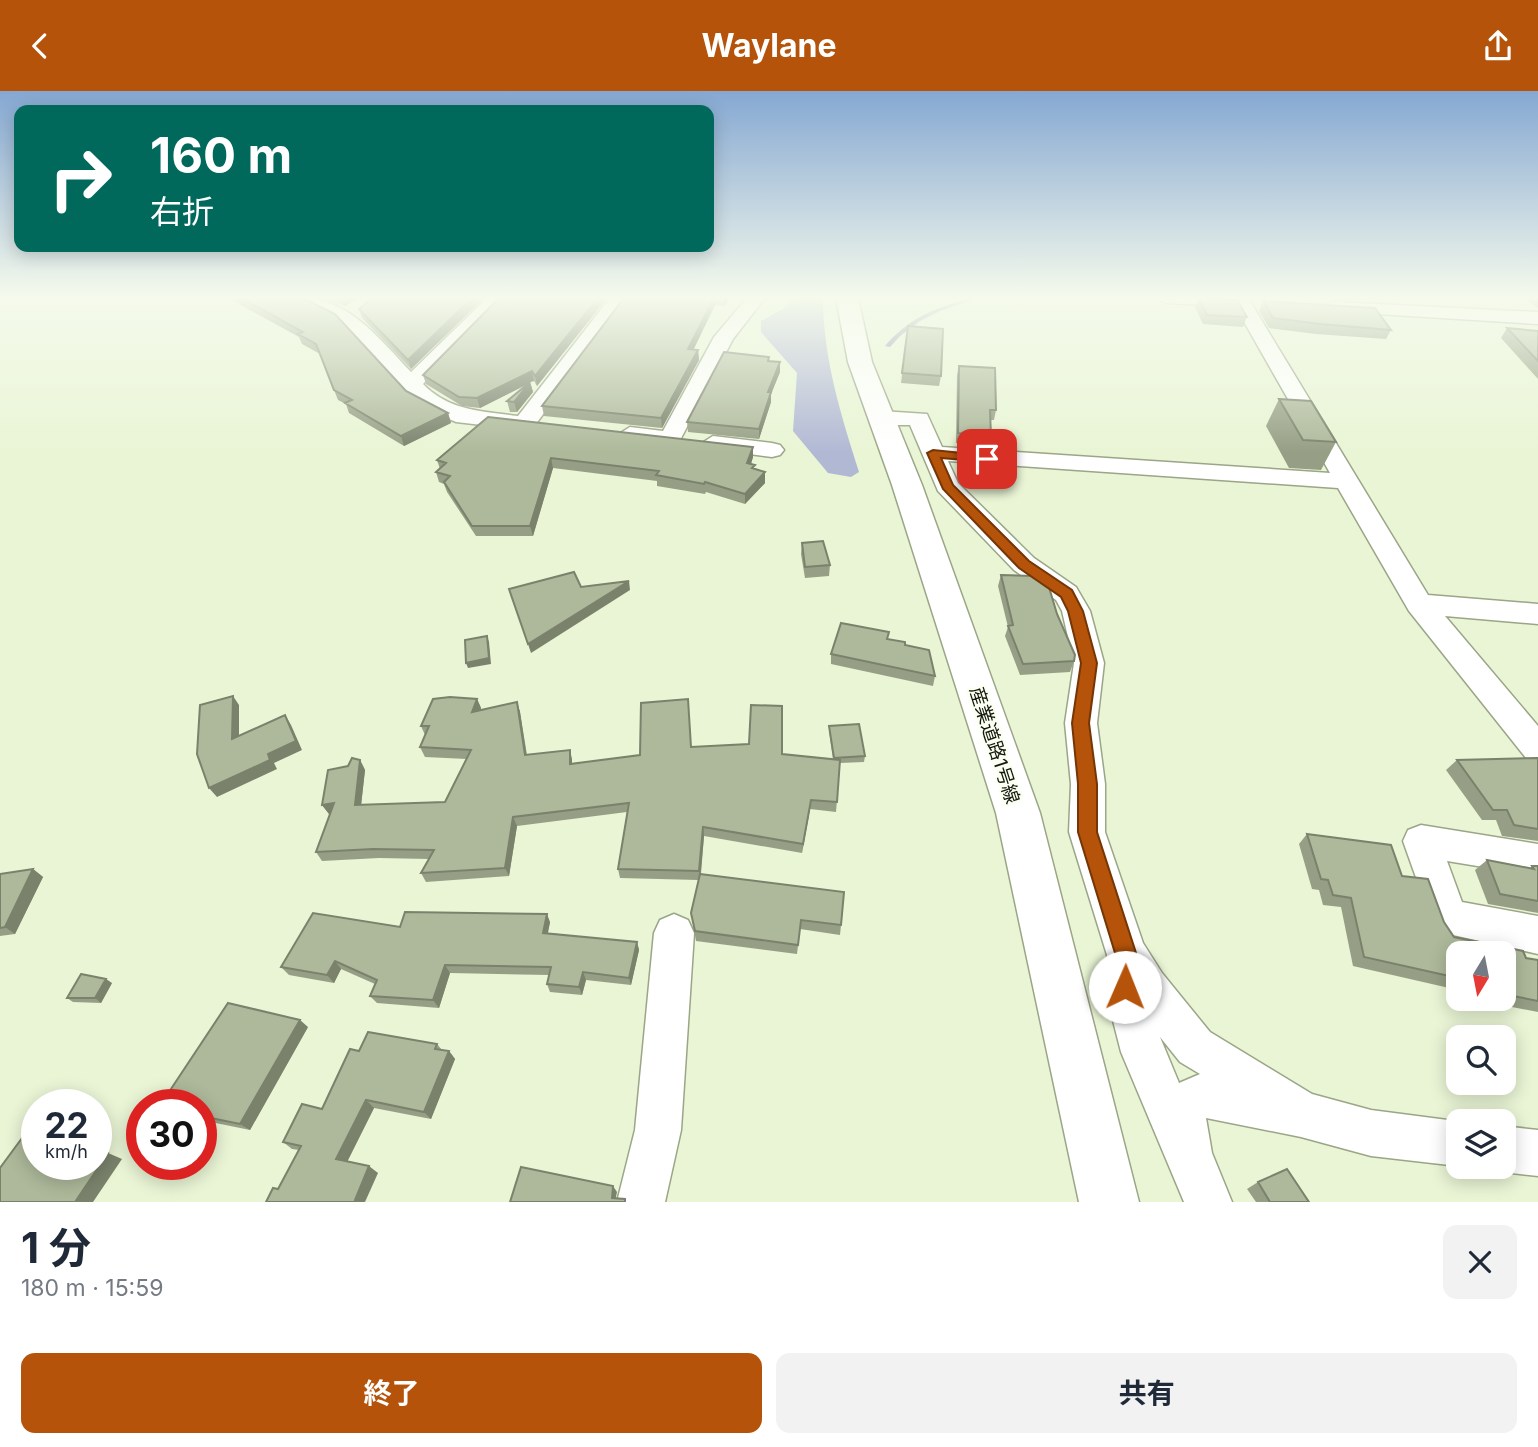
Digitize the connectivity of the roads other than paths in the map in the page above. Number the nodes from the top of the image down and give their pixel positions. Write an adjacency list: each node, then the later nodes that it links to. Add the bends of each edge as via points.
1 (379, 350): 7 (street)
2 (445, 350): 7 (street)
3 (580, 350): 9 (street)
4 (717, 350): 12 (street)
5 (857, 350): 8 (street, 産業道路1号線)
6 (1270, 350): 15 (street)
7 (412, 383): 9 (street, via 427,401 456,415)
8 (881, 418): 14 (street, via 919,419); 29 (street, 産業道路1号線, via 1017,813)
9 (524, 423): 10 (street)
10 (551, 426)
11 (603, 431): 12 (street)
12 (670, 439): 13 (street)
13 (772, 450)
14 (933, 453): 15 (street); 22 (street, via 947,486 1024,564 1066,594 1076,611 1089,663 1080,723 1088,784 1087,832)
15 (1348, 481): 16 (street)
16 (1419, 604): 17 (street); 18 (street)
17 (1538, 614)
18 (1538, 749)
19 (1538, 860): 21 (street, via 1421,841 1449,918)
20 (674, 933): 28 (street, via 658,1130)
21 (1538, 935)
22 (1126, 953): 23 (street, via 1147,988 1195,1047); 24 (street, via 1125,987 1154,1086)
23 (1301, 1114): 24 (street, via 1204,1095 1187,1103 1181,1119); 25 (street, via 1371,1133)
24 (1184, 1141): 30 (street)
25 (1446, 1142)
26 (1516, 1150): 27 (street)
27 (1538, 1153)
28 (641, 1202)
29 (1109, 1202)
30 (1208, 1202)

